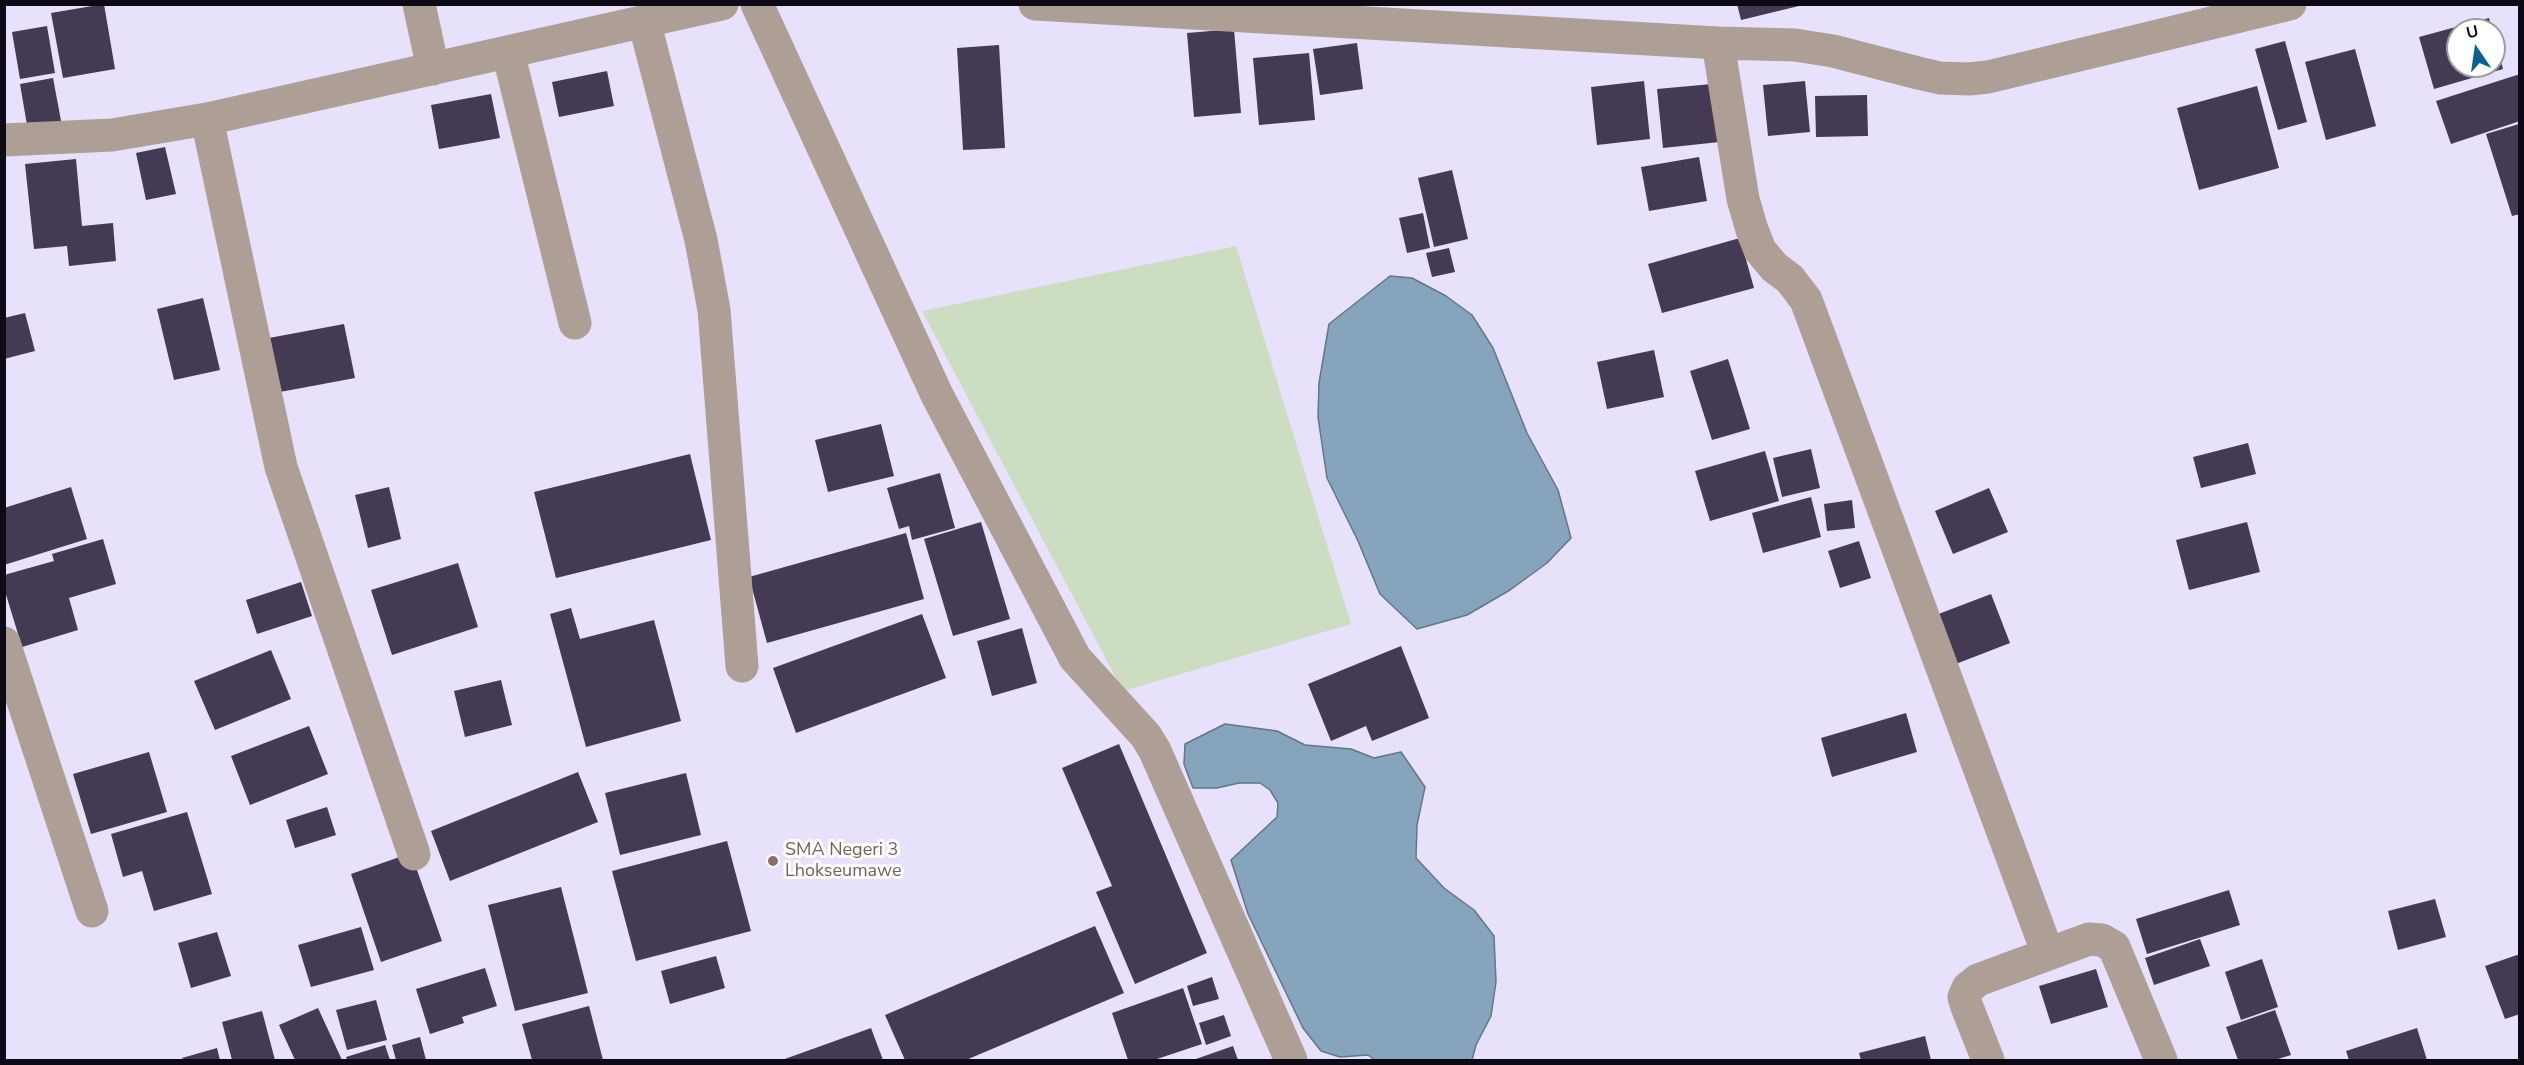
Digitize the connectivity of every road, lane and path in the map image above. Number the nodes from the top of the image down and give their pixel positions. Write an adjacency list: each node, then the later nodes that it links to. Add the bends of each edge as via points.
1 (419, 4): 9 (street)
2 (722, 4): 6 (street)
3 (757, 4): 18 (street, via 937,395 1075,658 1155,751)
4 (1035, 4): 7 (street)
5 (2290, 4): 7 (street, via 2000,75 1969,79 1941,78 1795,45)
6 (644, 21): 8 (street); 14 (street, via 701,240 714,310)
7 (1718, 43): 17 (street, via 1743,199 1752,230 1760,250 1806,300)
8 (508, 52): 9 (street); 12 (street)
9 (433, 69): 10 (street)
10 (207, 119): 11 (street, via 112,135); 15 (street, via 281,467)
11 (4, 140)
12 (575, 323)
13 (4, 643): 16 (street)
14 (742, 666)
15 (414, 854)
16 (92, 911)
17 (2048, 954): 19 (street, via 1978,980 1968,988 1967,1007); 20 (street, via 2089,939 2102,940 2114,947)
18 (1291, 1060)
19 (1988, 1060)
20 (2161, 1060)

